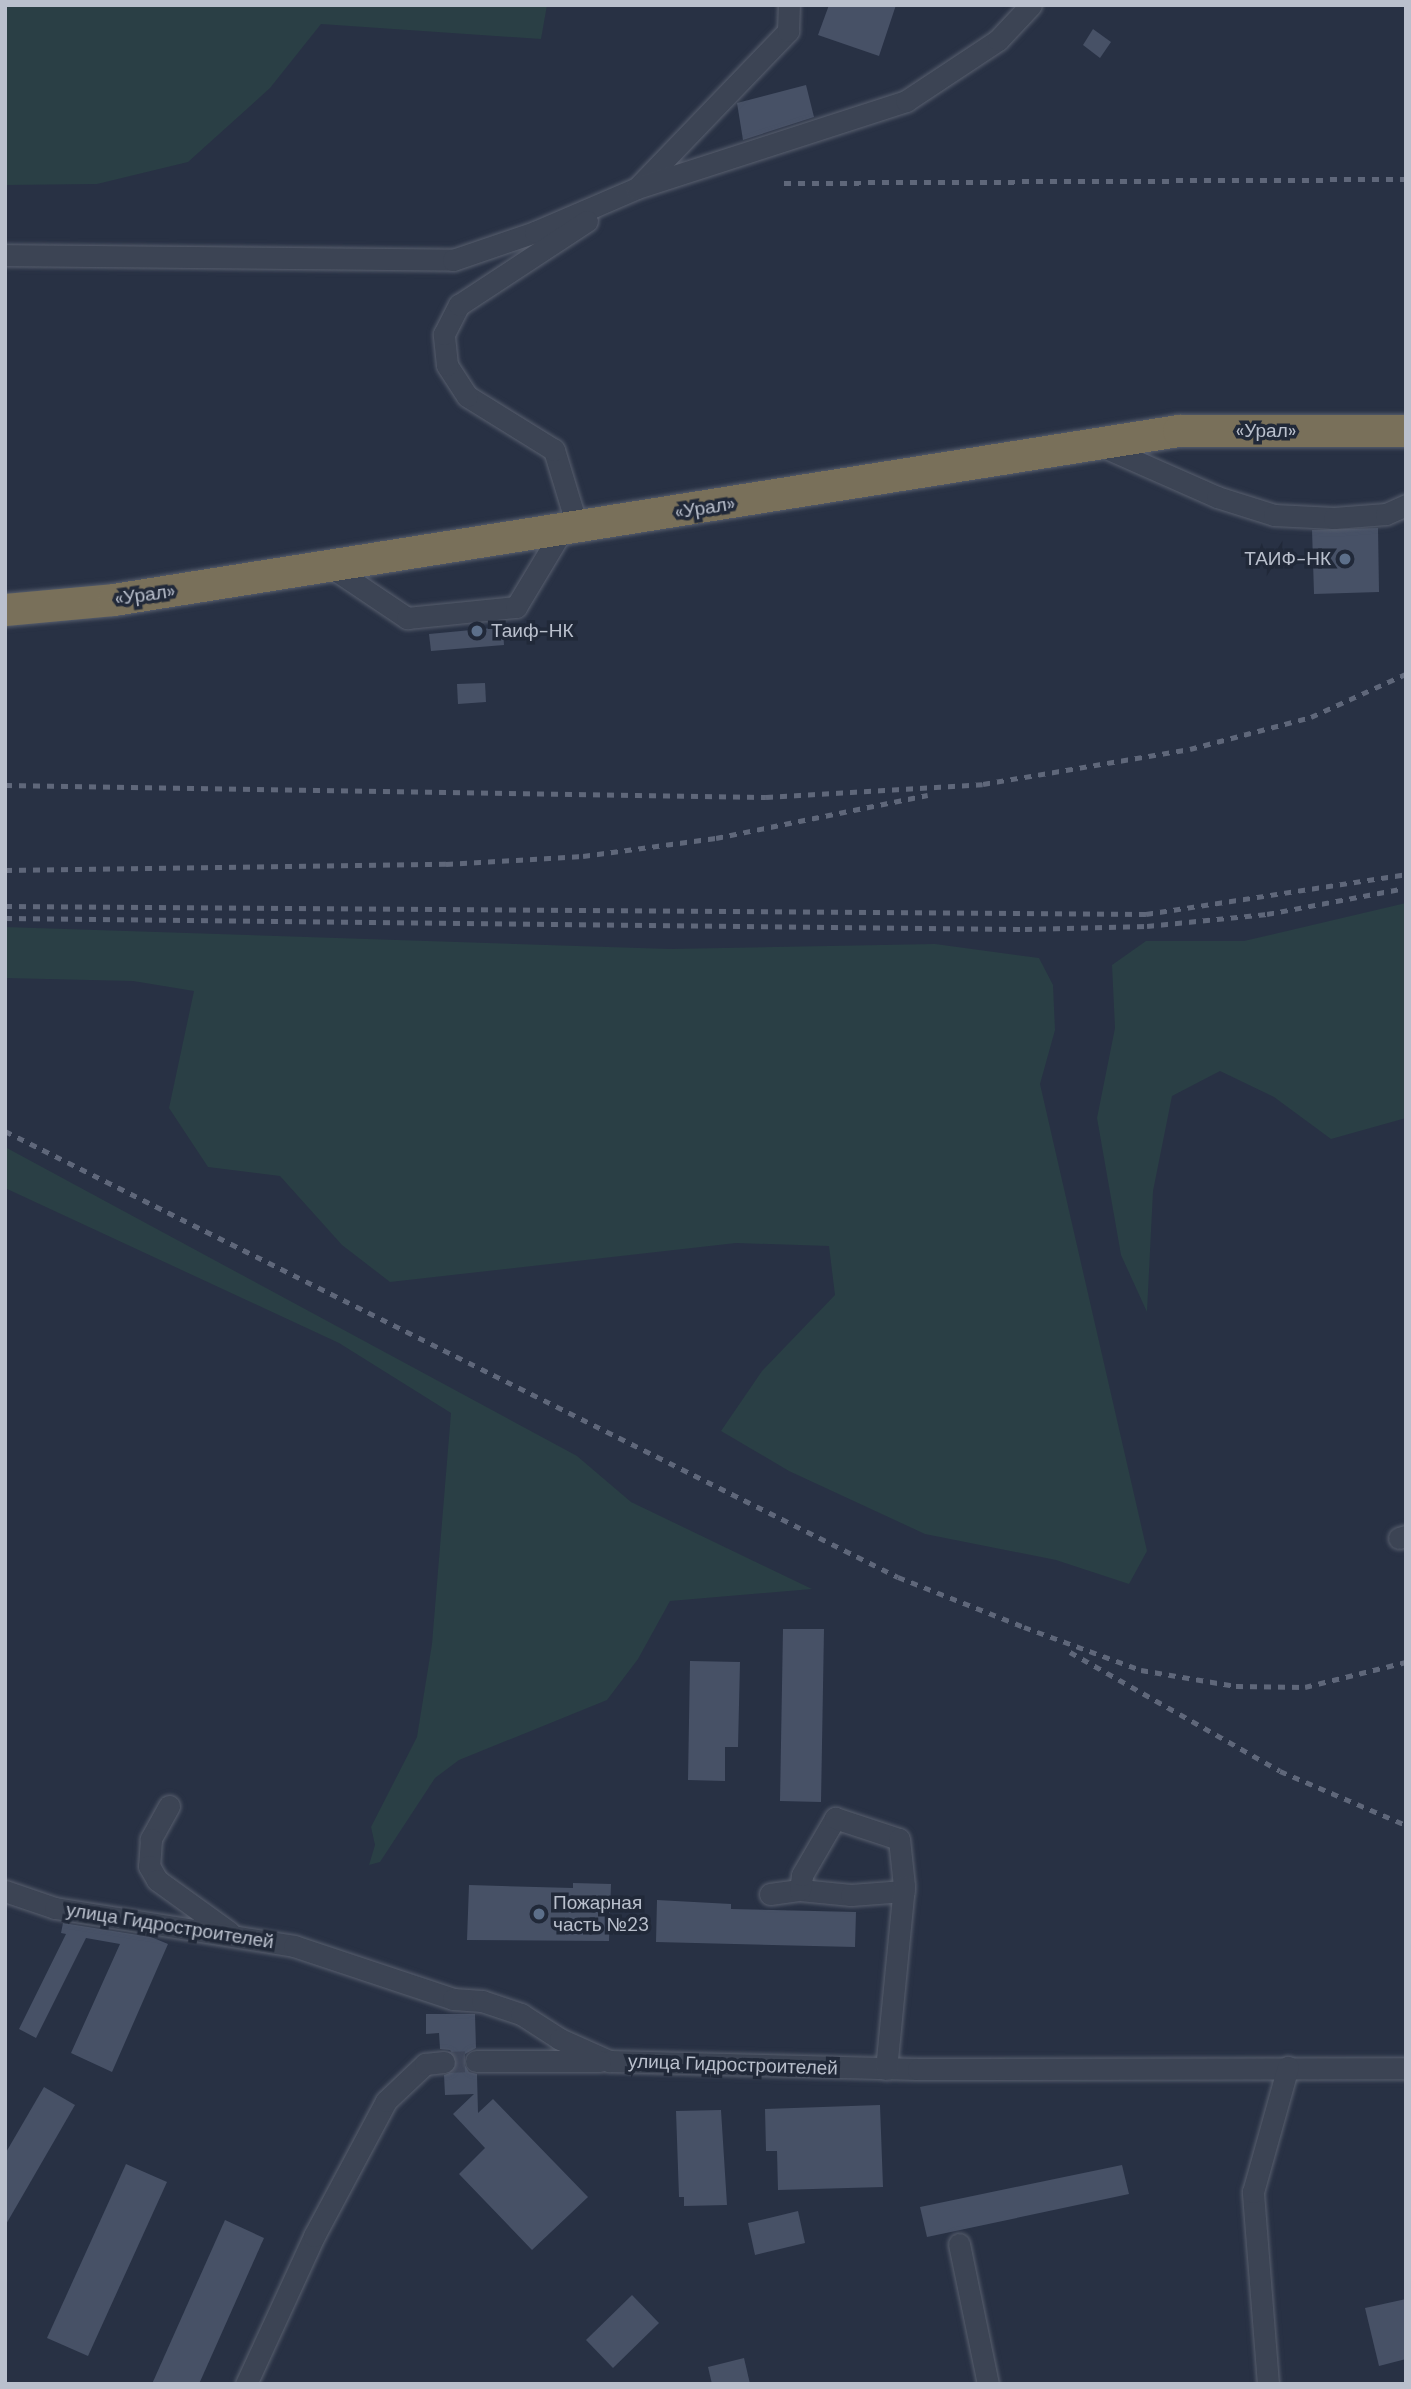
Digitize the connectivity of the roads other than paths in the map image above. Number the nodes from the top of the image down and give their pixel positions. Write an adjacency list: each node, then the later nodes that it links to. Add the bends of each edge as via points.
1 (789, 5): 3 (street, via 788,31)
2 (1031, 5): 3 (street, via 998,40 906,101)
3 (637, 188): 4 (street, via 535,232 453,260); 8 (street, via 459,305 444,334 447,365 467,397 554,450)
4 (5, 255)
5 (1406, 431): 6 (highway, «Урал», via 1179,431)
6 (1097, 444): 7 (street, via 1217,497 1274,515 1334,518 1386,514); 8 (highway, «Урал»)
7 (1406, 505)
8 (569, 530): 9 (highway, «Урал»); 9 (street, via 516,607 407,618)
9 (331, 567): 10 (highway, «Урал», via 114,600)
10 (5, 610)
11 (169, 1806): 16 (street, via 151,1839 149,1867 157,1880)
12 (800, 1890): 14 (street, via 851,1895); 14 (street, via 802,1875 835,1818 899,1839); 15 (street)
13 (5, 1891): 16 (street, улица Гидростроителей, via 55,1908)
14 (904, 1891): 22 (street)
15 (770, 1894)
16 (233, 1935): 18 (street, улица Гидростроителей, via 293,1945 453,2000 482,2001 521,2014 560,2039)
17 (477, 2061): 18 (street)
18 (609, 2061): 22 (street, улица Гидростроителей)
19 (444, 2062): 25 (street, via 425,2064 386,2101 314,2236)
20 (1288, 2067): 21 (street, улица Гидростроителей); 22 (street, улица Гидростроителей); 24 (street, via 1253,2192)
21 (1406, 2068)
22 (886, 2069)
23 (959, 2244): 26 (street)
24 (1266, 2383)
25 (246, 2384)
26 (988, 2384)

